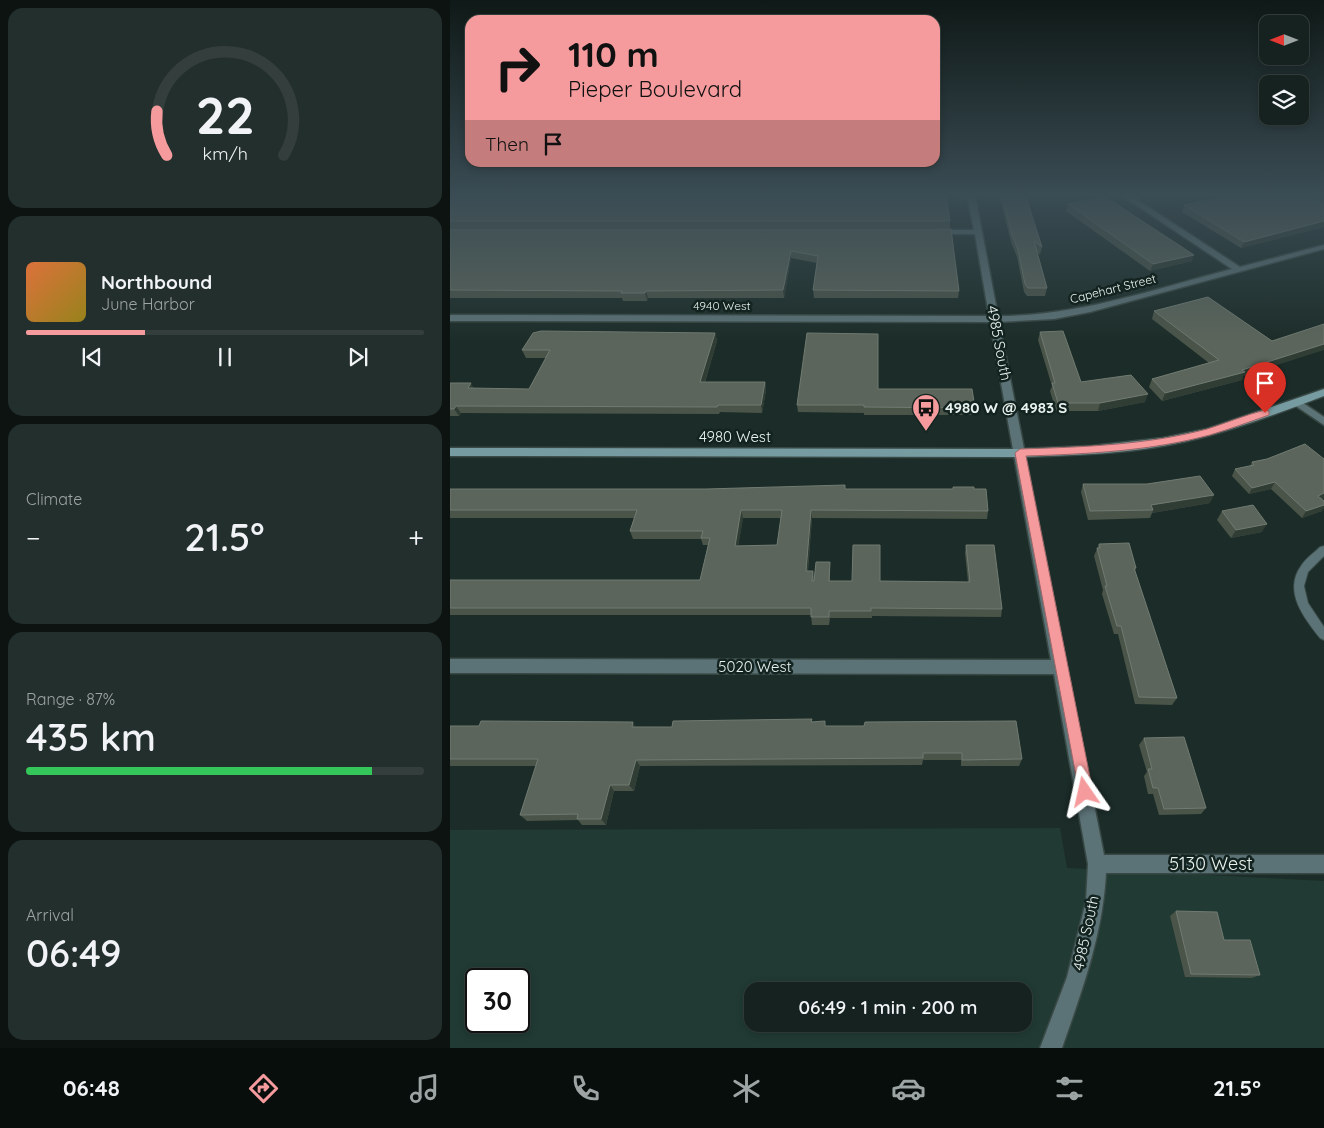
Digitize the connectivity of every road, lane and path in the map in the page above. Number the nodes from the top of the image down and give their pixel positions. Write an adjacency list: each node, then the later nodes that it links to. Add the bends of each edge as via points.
1 (980, 244): 6 (street, 4985 South)
2 (1200, 244): 4 (street)
3 (1324, 247): 4 (street, Capehart Street)
4 (1240, 270): 6 (street, Capehart Street, via 1090,310 1054,316)
5 (450, 318): 6 (street, 4940 West)
6 (994, 318): 11 (street, 4985 South)
7 (1324, 392): 8 (street, 4980 West)
8 (1297, 402): 9 (street); 11 (street, 4980 West, via 1208,432 1164,441 1094,450)
9 (1324, 422)
10 (450, 452): 11 (street, 4980 West)
11 (1020, 453): 15 (street, 4985 South)
12 (1324, 550): 13 (lane, via 1303,570 1298,589 1311,619)
13 (1324, 635)
14 (450, 666): 15 (street, 5020 West)
15 (1061, 667): 16 (street, 4985 South)
16 (1097, 864): 17 (street, 5130 West); 18 (street, 4985 South, via 1095,901 1079,967)
17 (1324, 864)
18 (1051, 1048)

